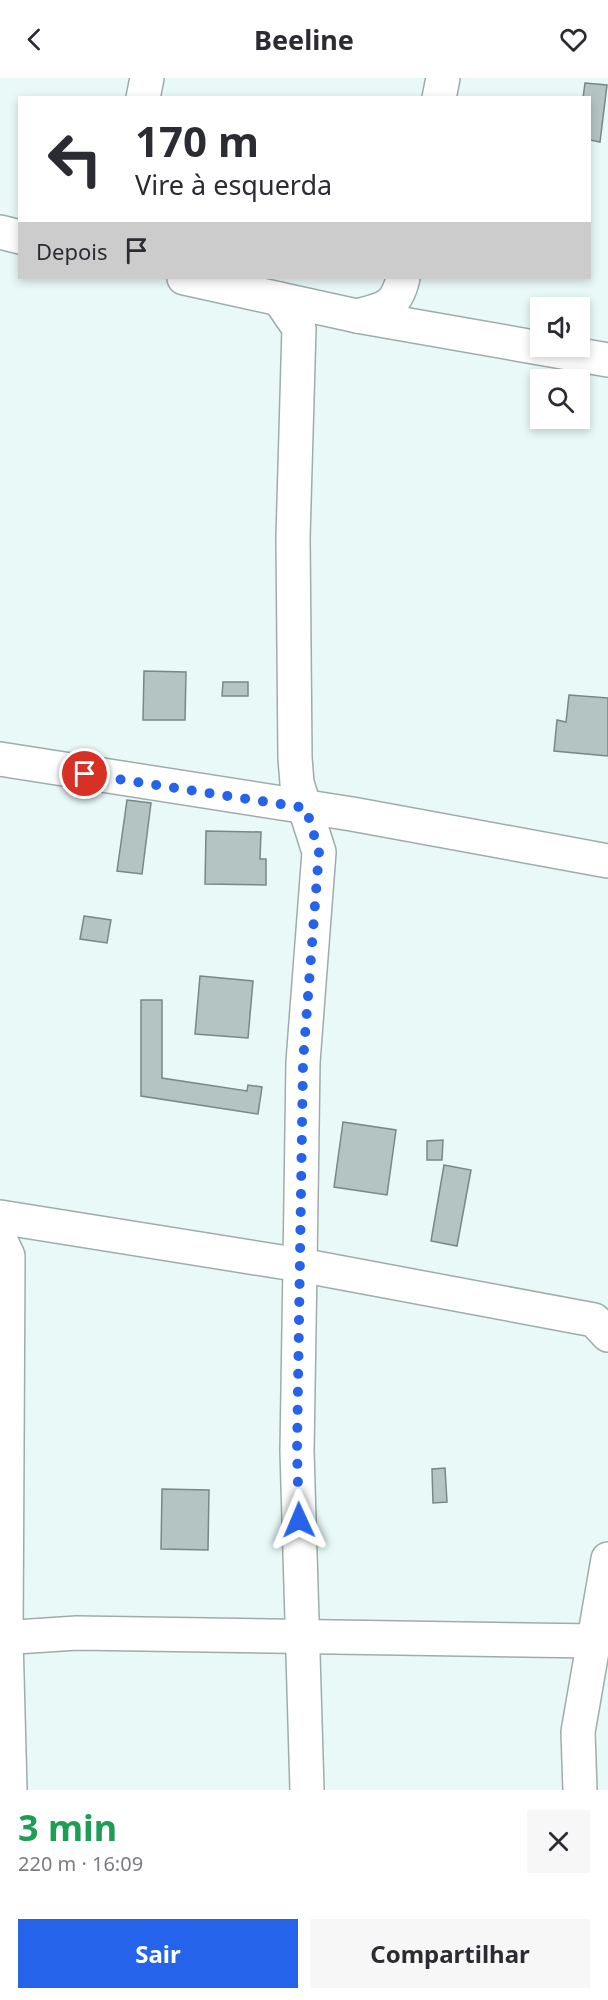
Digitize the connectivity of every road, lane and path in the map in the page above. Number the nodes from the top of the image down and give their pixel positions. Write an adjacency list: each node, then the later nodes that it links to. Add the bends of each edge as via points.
1 (147, 78): 3 (street)
2 (443, 78): 4 (street)
3 (143, 96)
4 (439, 96)
5 (0, 232): 6 (street)
6 (18, 236)
7 (189, 279): 10 (street, via 279,299)
8 (403, 279): 9 (street, via 393,303)
9 (357, 316): 10 (street); 11 (street)
10 (309, 318): 13 (street, via 293,538 295,758 297,783)
11 (608, 360)
12 (0, 759): 13 (street)
13 (306, 808): 14 (street); 15 (street)
14 (352, 814): 15 (street); 16 (street)
15 (319, 852): 20 (street, via 303,1062)
16 (608, 861)
17 (0, 1217): 18 (street)
18 (36, 1223): 19 (street); 20 (street)
19 (4, 1248): 24 (street)
20 (300, 1265): 21 (street); 23 (street, via 297,1451)
21 (603, 1321)
22 (608, 1559): 25 (street)
23 (302, 1634): 24 (street, via 77,1633); 25 (street); 27 (street)
24 (3, 1638): 26 (street)
25 (594, 1641): 28 (street, via 578,1732)
26 (10, 1790)
27 (306, 1790)
28 (580, 1790)

